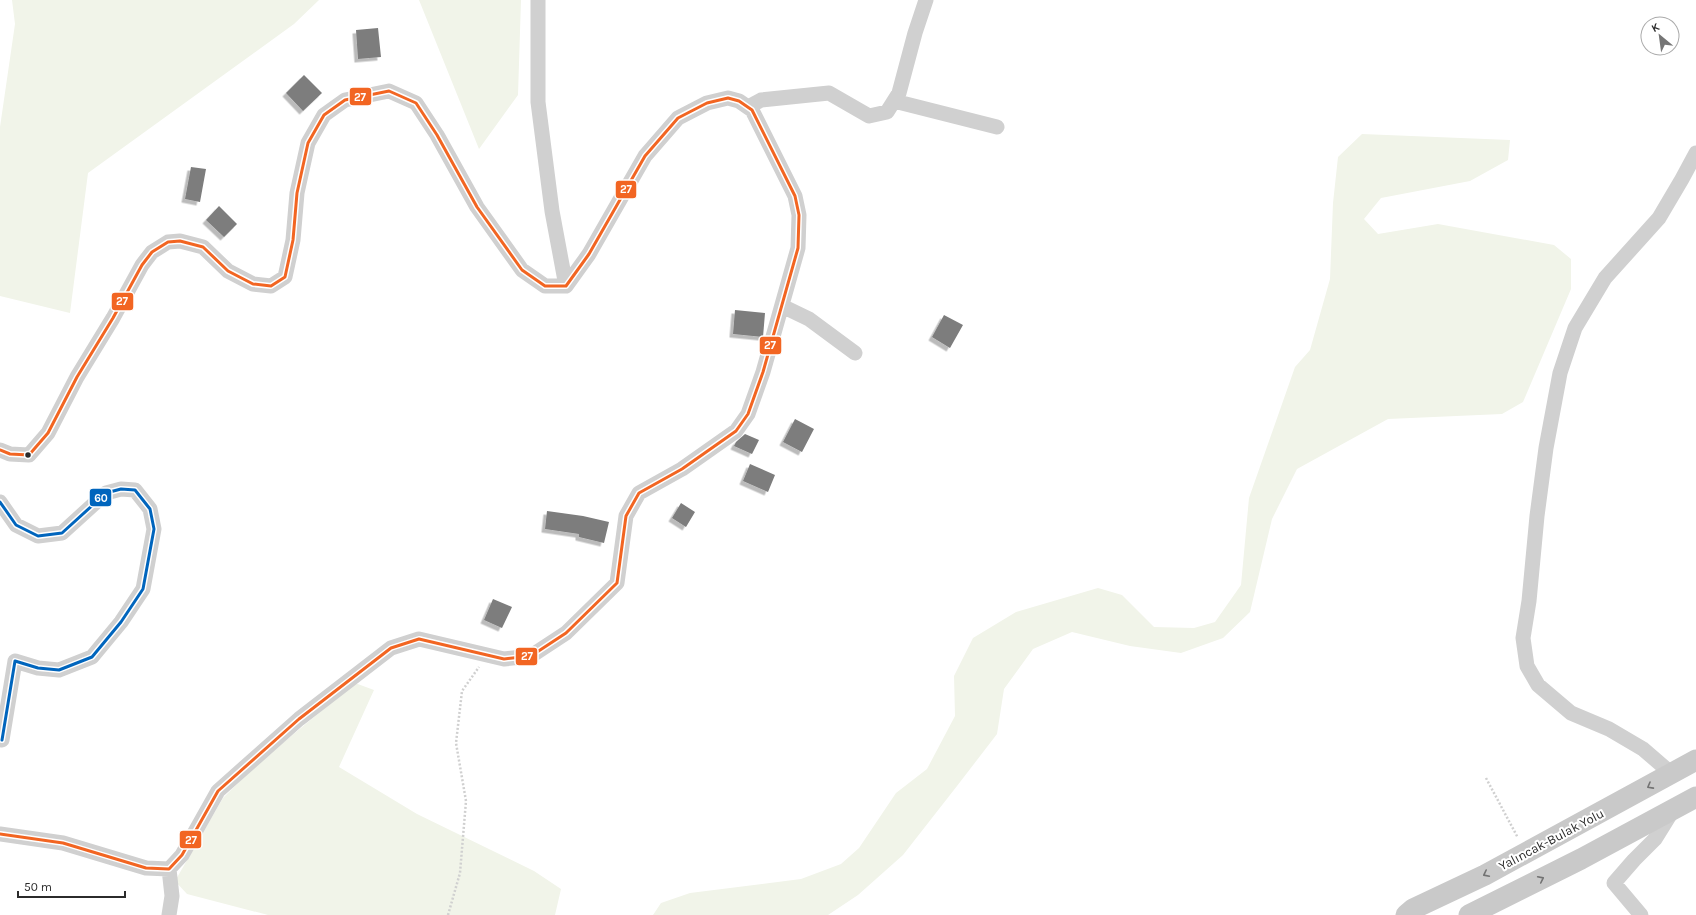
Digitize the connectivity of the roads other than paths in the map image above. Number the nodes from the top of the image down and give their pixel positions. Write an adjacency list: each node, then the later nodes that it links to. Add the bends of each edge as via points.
1 (538, 0): 7 (street, via 538,102 552,212)
2 (926, 0): 3 (street, via 899,93)
3 (894, 101): 4 (street, via 887,112 869,116 828,93 761,100); 5 (street)
4 (748, 107): 7 (street, via 728,98 707,103 678,118 645,156 589,254); 8 (street, via 752,110 794,196 799,214 798,248)
5 (997, 127)
6 (1696, 153): 14 (street, via 1659,218 1605,278 1575,328 1560,374 1546,448 1523,638 1526,666 1538,685 1571,712 1609,729 1643,749)
7 (566, 286): 10 (street, via 546,286 522,270 477,207 416,102 389,91 345,100 324,115 308,143 297,193 293,240 285,277 271,286 253,284 228,271 203,248 180,241 168,242 152,252 142,265 77,377 48,433 29,455 10,454)
8 (782, 306): 9 (street, via 809,319); 18 (street, via 748,414 736,431 682,469 639,493 626,516 617,583 566,633 531,656 504,659 419,639 391,648 299,719 218,791 182,855)
9 (855, 353)
10 (0, 450)
11 (0, 502): 12 (street, via 16,525 38,536 62,533 106,492 135,490 150,509 154,529 143,589 121,622 92,657 59,670 38,668 15,661)
12 (2, 740)
13 (1696, 760): 14 (main road, Yalıncak-Bulak Yolu)
14 (1672, 774): 20 (main road, Yalıncak-Bulak Yolu, one-way to 20, via 1485,875 1413,909)
15 (1696, 797): 16 (main road)
16 (1673, 809): 21 (main road, one-way to 16, via 1581,860); 22 (street, via 1655,839 1614,883)
17 (0, 834): 18 (street, via 63,843 146,868)
18 (169, 869): 19 (street, via 172,896)
19 (169, 915)
20 (1406, 915)
21 (1469, 915)
22 (1641, 915)

